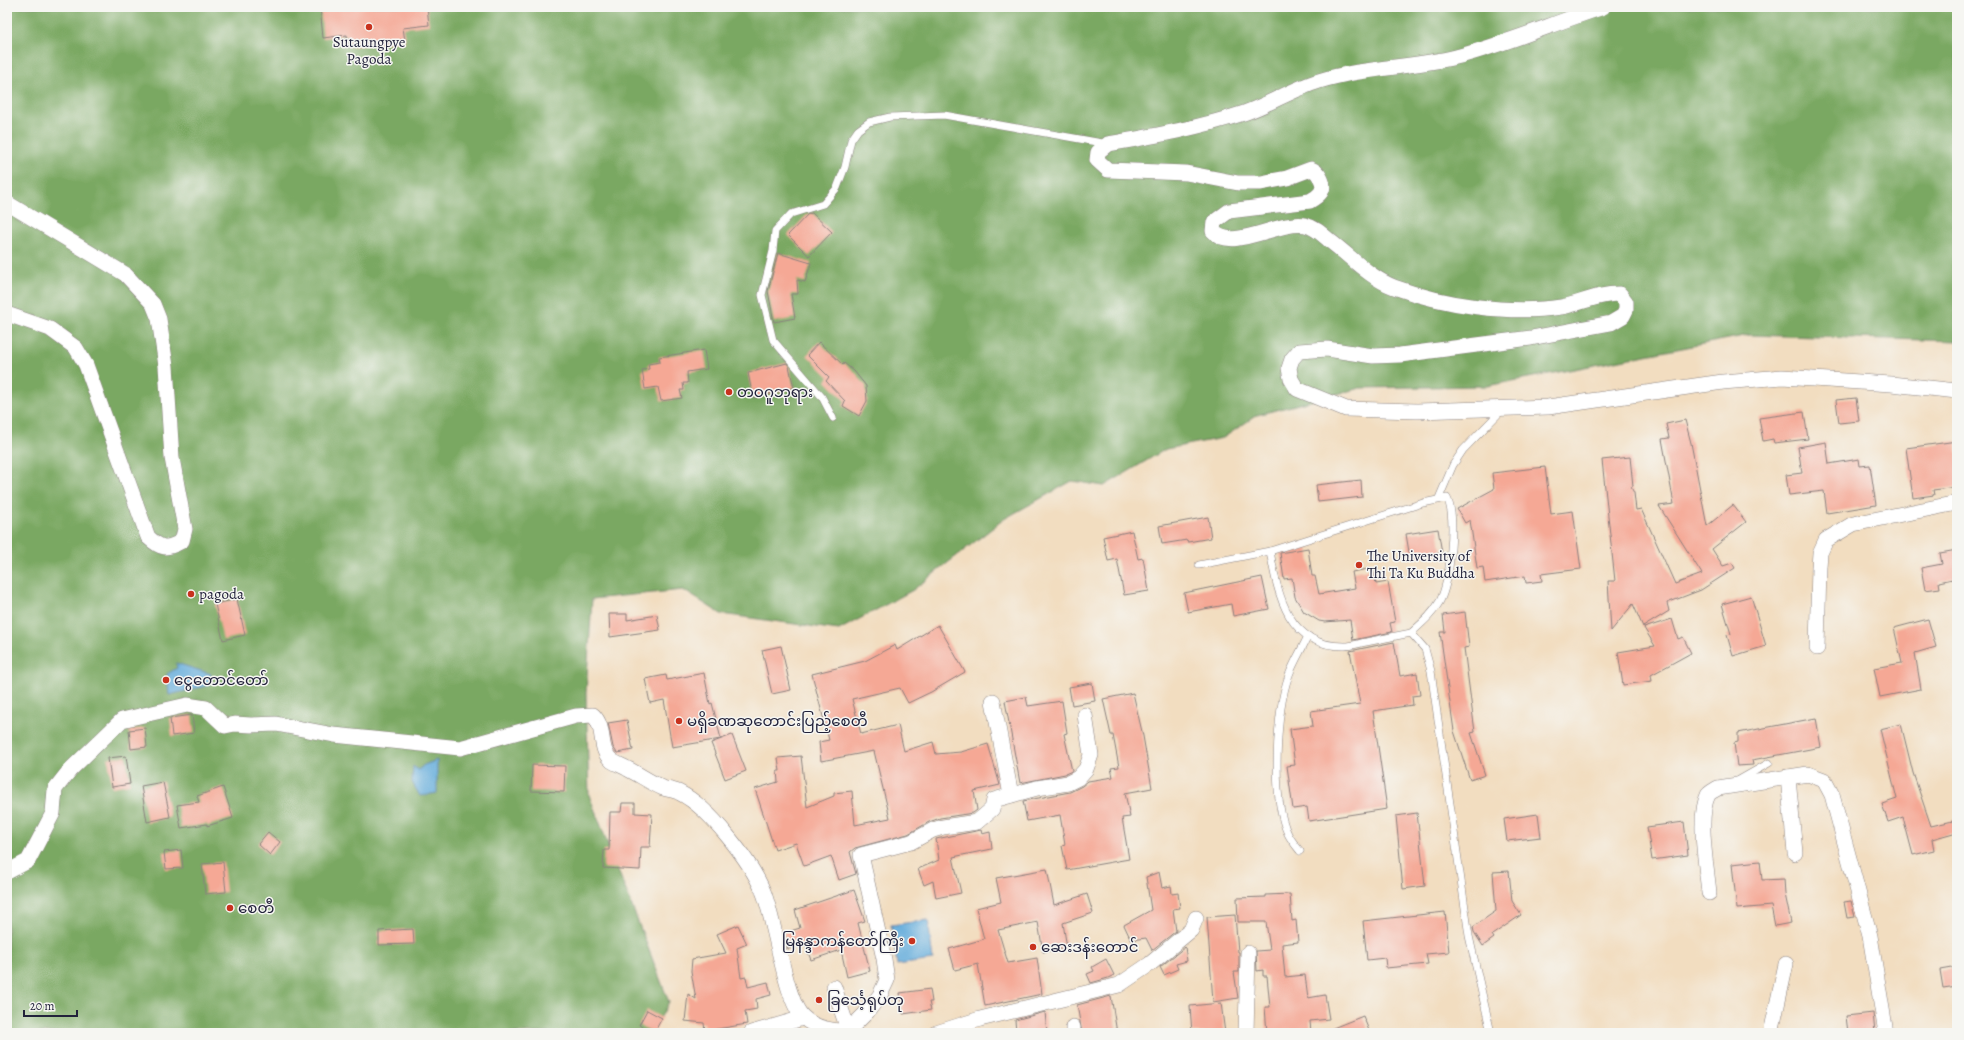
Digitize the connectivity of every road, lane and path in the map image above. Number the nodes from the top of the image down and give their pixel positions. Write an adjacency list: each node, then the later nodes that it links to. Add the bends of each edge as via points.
1 (1603, 7): 2 (street, via 1490,47 1419,65 1350,73 1319,81 1245,112 1191,128)
2 (1108, 144): 6 (street, via 1098,152 1097,157 1099,164 1108,170 1186,173 1238,183 1261,183 1311,169 1317,174 1322,190 1310,201 1229,211 1218,218 1214,222 1213,231 1224,239 1237,239 1305,225 1317,230 1368,272 1392,286 1430,298 1489,308 1527,311 1562,307 1610,294 1620,294 1626,302 1626,310 1623,316 1611,323 1523,339 1400,355 1373,356 1327,349 1299,351 1289,368 1291,379 1297,389 1346,409); 7 (lane, via 944,115 890,117 869,122 858,130 851,140 837,188 823,204 791,214 775,231 773,252 762,295 773,340 822,397)
3 (7, 203): 4 (street, via 125,274 152,304 159,319 166,366 172,458 185,529 182,541 171,548 157,546 148,537 86,365 76,348 50,329)
4 (7, 314)
5 (1957, 391): 6 (street, via 1782,377 1724,382 1548,407)
6 (1503, 409): 8 (lane, via 1463,450 1453,465)
7 (833, 418)
8 (1439, 498): 10 (lane); 12 (lane, via 1447,498 1452,512 1451,558 1440,600 1428,617)
9 (1957, 503): 14 (street, via 1853,524 1826,540 1820,553)
10 (1270, 551): 11 (lane); 13 (lane, via 1276,588 1284,608 1292,621)
11 (1199, 565)
12 (1411, 633): 13 (lane, via 1345,646 1325,643); 34 (lane, via 1425,649 1431,671 1469,936)
13 (1308, 636): 21 (lane, via 1289,674 1282,700 1278,752 1279,802 1288,834)
14 (1817, 648)
15 (993, 701): 20 (street)
16 (1085, 715): 20 (street, via 1091,755 1086,769 1078,778)
17 (1769, 763): 19 (lane)
18 (1788, 777): 19 (street); 22 (street); 36 (street, via 1808,774 1824,780 1832,795 1870,936)
19 (1729, 786): 24 (street, via 1718,788 1709,794 1704,807 1703,837)
20 (1011, 795): 30 (street, via 994,800 992,809 977,822 943,827 911,842 861,855 884,959 886,980 880,995)
21 (1300, 851)
22 (1795, 853)
23 (7, 872): 29 (street, via 28,861 53,813 55,789 70,770 122,720 138,715 187,705 206,708 225,726 276,724 334,735 460,748 576,716 593,715 599,721 606,754 613,761 688,797 718,826 748,864 764,891 794,1007)
24 (1709, 893)
25 (1196, 918): 32 (street, via 1190,930 1150,964 1120,985 980,1019)
26 (1248, 953): 33 (street)
27 (1786, 964): 35 (street)
28 (834, 987): 30 (street)
29 (803, 1018): 30 (street, via 837,1032); 31 (street)
30 (848, 1032)
31 (751, 1033)
32 (936, 1033)
33 (1246, 1033)
34 (1491, 1033)
35 (1771, 1033)
36 (1886, 1033)

